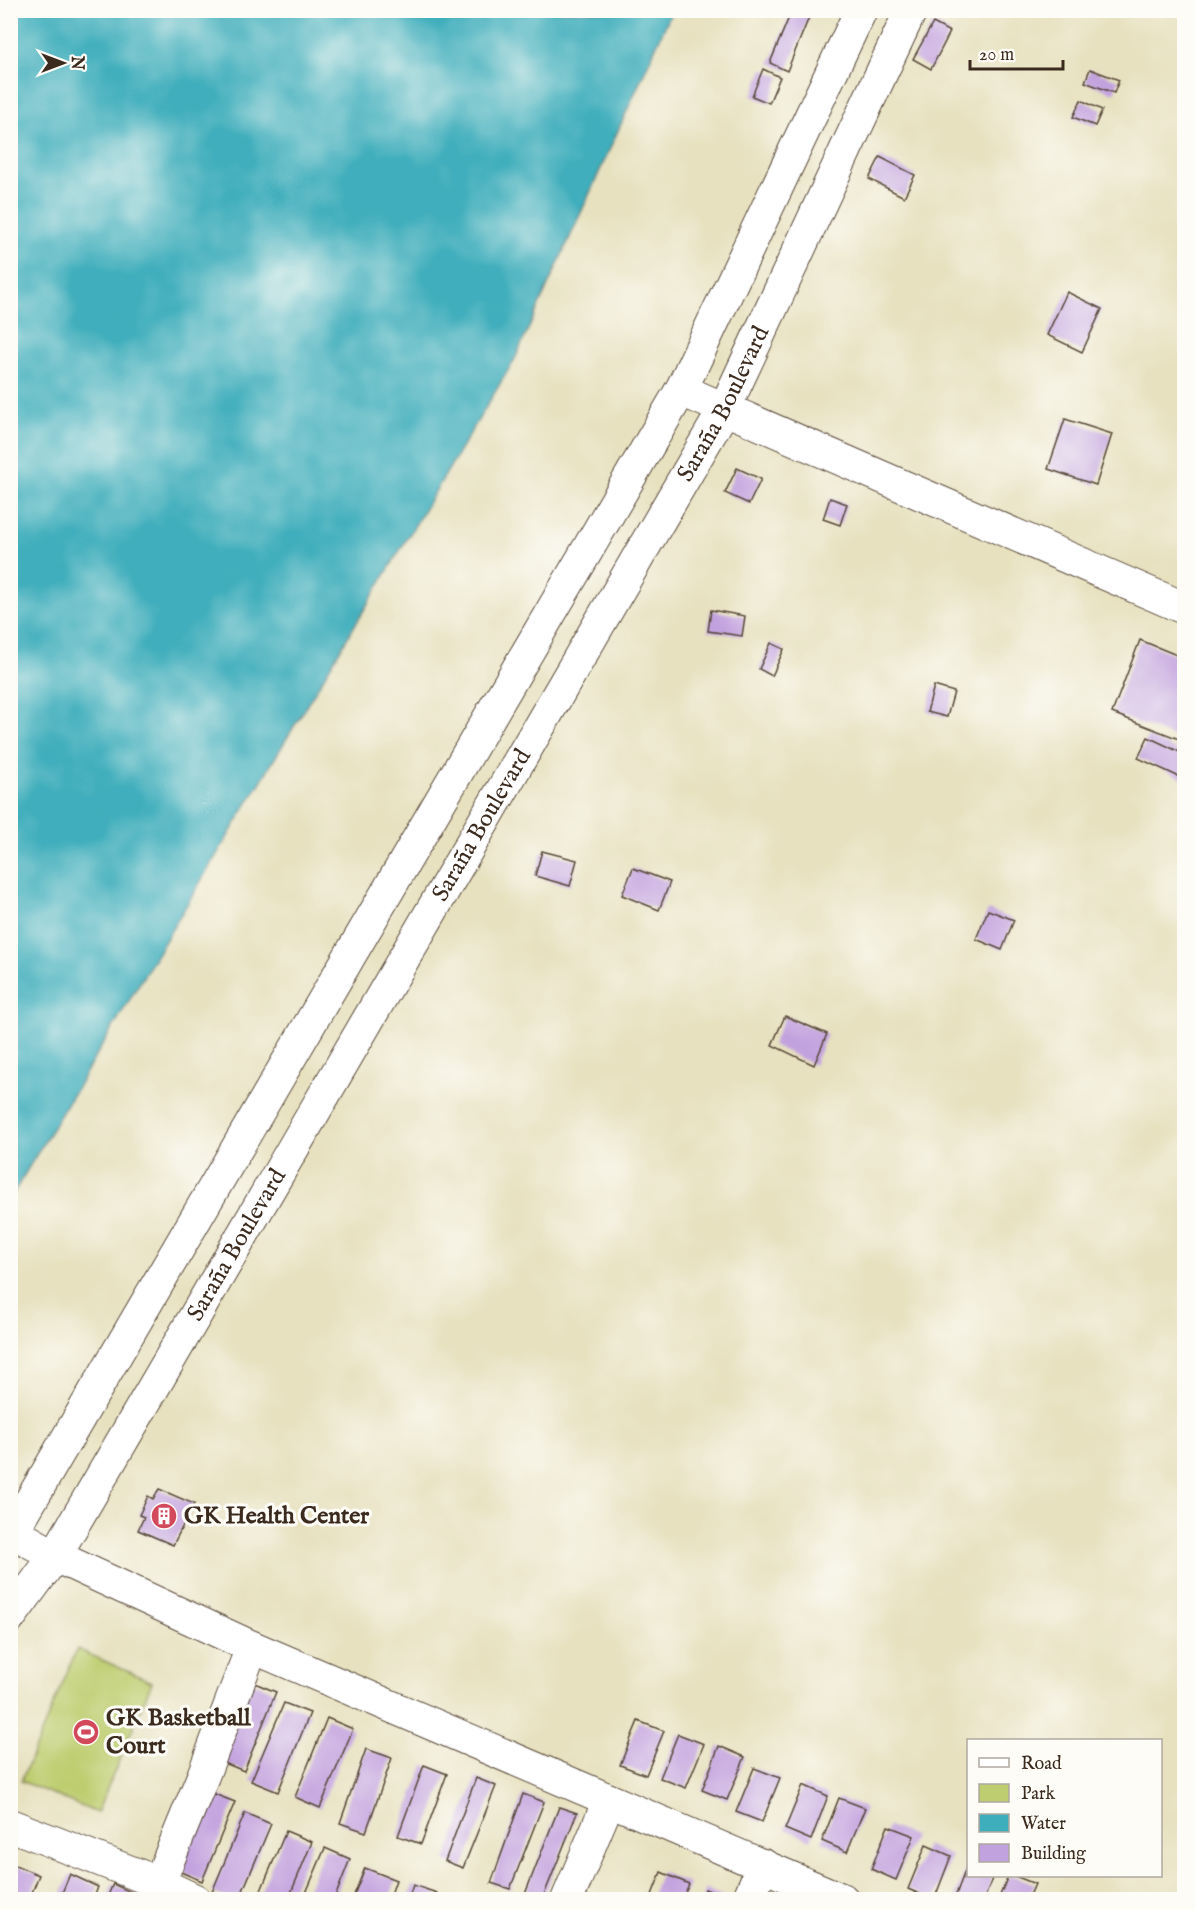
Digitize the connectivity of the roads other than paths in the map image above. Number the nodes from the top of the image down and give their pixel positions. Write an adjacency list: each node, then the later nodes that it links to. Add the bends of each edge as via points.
1 (861, 10): 3 (street, Saraña Boulevard)
2 (911, 10): 4 (street, Saraña Boulevard)
3 (681, 390): 4 (street); 6 (street, Saraña Boulevard)
4 (724, 410): 5 (street); 7 (street, Saraña Boulevard)
5 (1185, 608)
6 (12, 1534): 7 (street)
7 (55, 1556): 8 (street, Saraña Boulevard); 9 (street)
8 (10, 1617)
9 (252, 1647): 10 (street); 13 (street)
10 (609, 1800): 12 (street); 15 (street)
11 (10, 1825): 13 (street)
12 (763, 1865): 16 (street); 17 (street)
13 (155, 1891): 14 (street)
14 (195, 1899)
15 (567, 1899)
16 (748, 1899)
17 (843, 1899)

